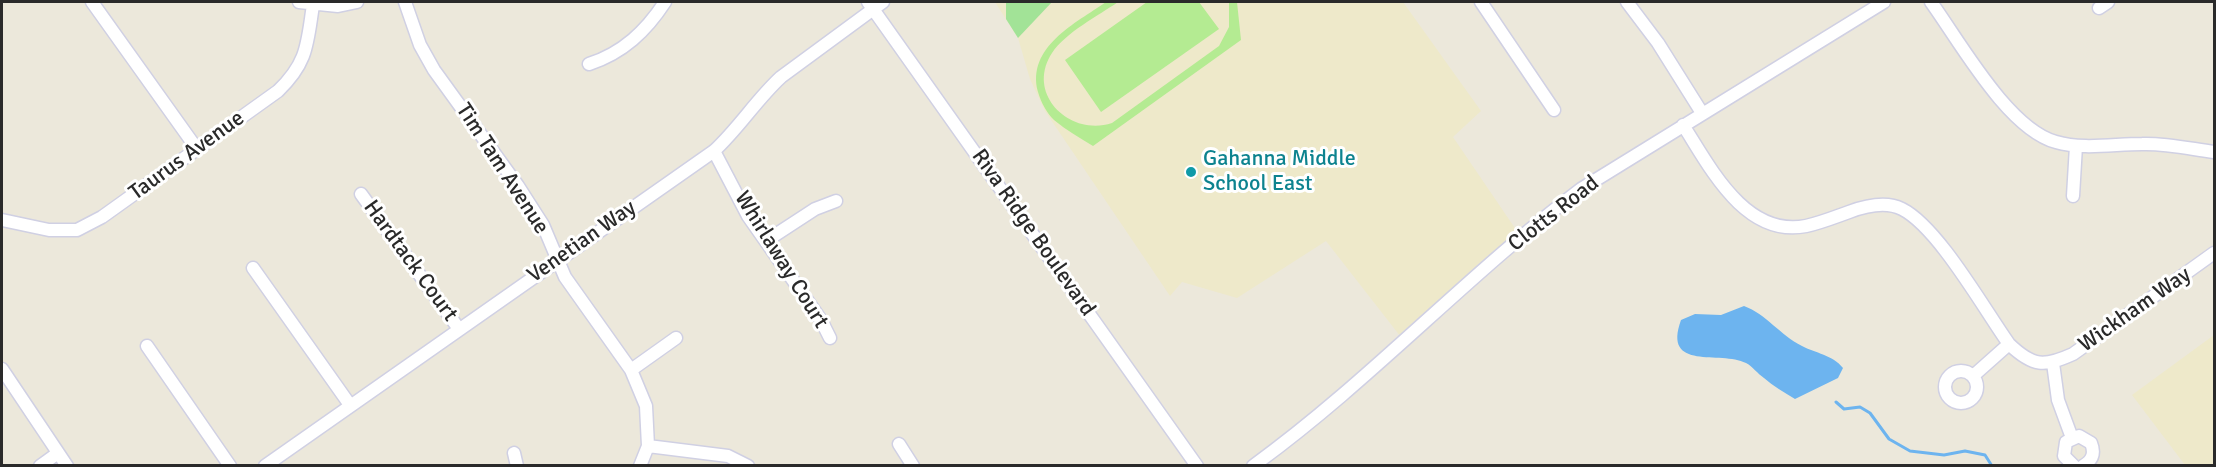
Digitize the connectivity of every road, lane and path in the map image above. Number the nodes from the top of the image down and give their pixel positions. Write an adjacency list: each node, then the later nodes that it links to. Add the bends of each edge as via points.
1 (92, 2): 17 (street)
2 (298, 2): 11 (street)
3 (357, 2): 11 (street)
4 (405, 2): 26 (street, Tim Tam Avenue, via 420,45 434,70 524,195 543,225)
5 (665, 2): 12 (street, via 630,43 610,57)
6 (1480, 2): 13 (street)
7 (1627, 2): 14 (street)
8 (1884, 2): 14 (street, Clotts Road)
9 (1931, 2): 16 (street, via 2009,111 2032,132)
10 (875, 4): 18 (street, Venetian Way, via 781,77); 49 (street, Riva Ridge Boulevard)
11 (313, 5): 17 (street, Taurus Avenue, via 306,51 296,74)
12 (590, 64)
13 (1554, 110)
14 (1702, 113): 15 (street, Clotts Road)
15 (1683, 125): 31 (street, via 1721,183 1740,205 1760,219 1782,227 1804,227 1878,205 1899,207 1919,218); 50 (street, Clotts Road, via 1581,189 1546,216 1376,366)
16 (2076, 146): 19 (street, via 2145,144); 21 (street)
17 (197, 149): 23 (street, Taurus Avenue, via 102,217 77,230 49,230)
18 (714, 151): 24 (street, Whirlaway Court, via 748,216); 26 (street, Venetian Way)
19 (2214, 153)
20 (361, 194): 28 (street, Hardtack Court)
21 (2073, 196)
22 (836, 201): 24 (street, via 814,209)
23 (2, 220)
24 (766, 241): 30 (street, Whirlaway Court)
25 (2214, 253): 33 (street, Wickham Way, via 2073,354)
26 (556, 261): 28 (street, Venetian Way); 35 (street, Tim Tam Avenue)
27 (253, 268): 37 (street)
28 (459, 329): 37 (street, Venetian Way)
29 (676, 338): 35 (street)
30 (830, 338)
31 (2009, 344): 33 (street, via 2026,359); 36 (street)
32 (147, 346): 44 (street)
33 (2053, 363): 38 (street, via 2058,400)
34 (2, 369): 41 (street)
35 (631, 370): 40 (street, Tim Tam Avenue, via 646,406)
36 (1972, 376)
37 (350, 405): 45 (street, Venetian Way)
38 (2072, 438): 51 (street, via 2064,456); 52 (street, via 2079,436 2091,443 2093,457)
39 (899, 444): 48 (street)
40 (648, 446): 46 (street, Tim Tam Avenue); 47 (street, via 728,456)
41 (58, 453): 42 (street); 43 (street)
42 (40, 465)
43 (67, 465)
44 (230, 465)
45 (265, 465)
46 (640, 465)
47 (748, 465)
48 (913, 465)
49 (1197, 465)
50 (1253, 465)
51 (2074, 465)
52 (2083, 465)

